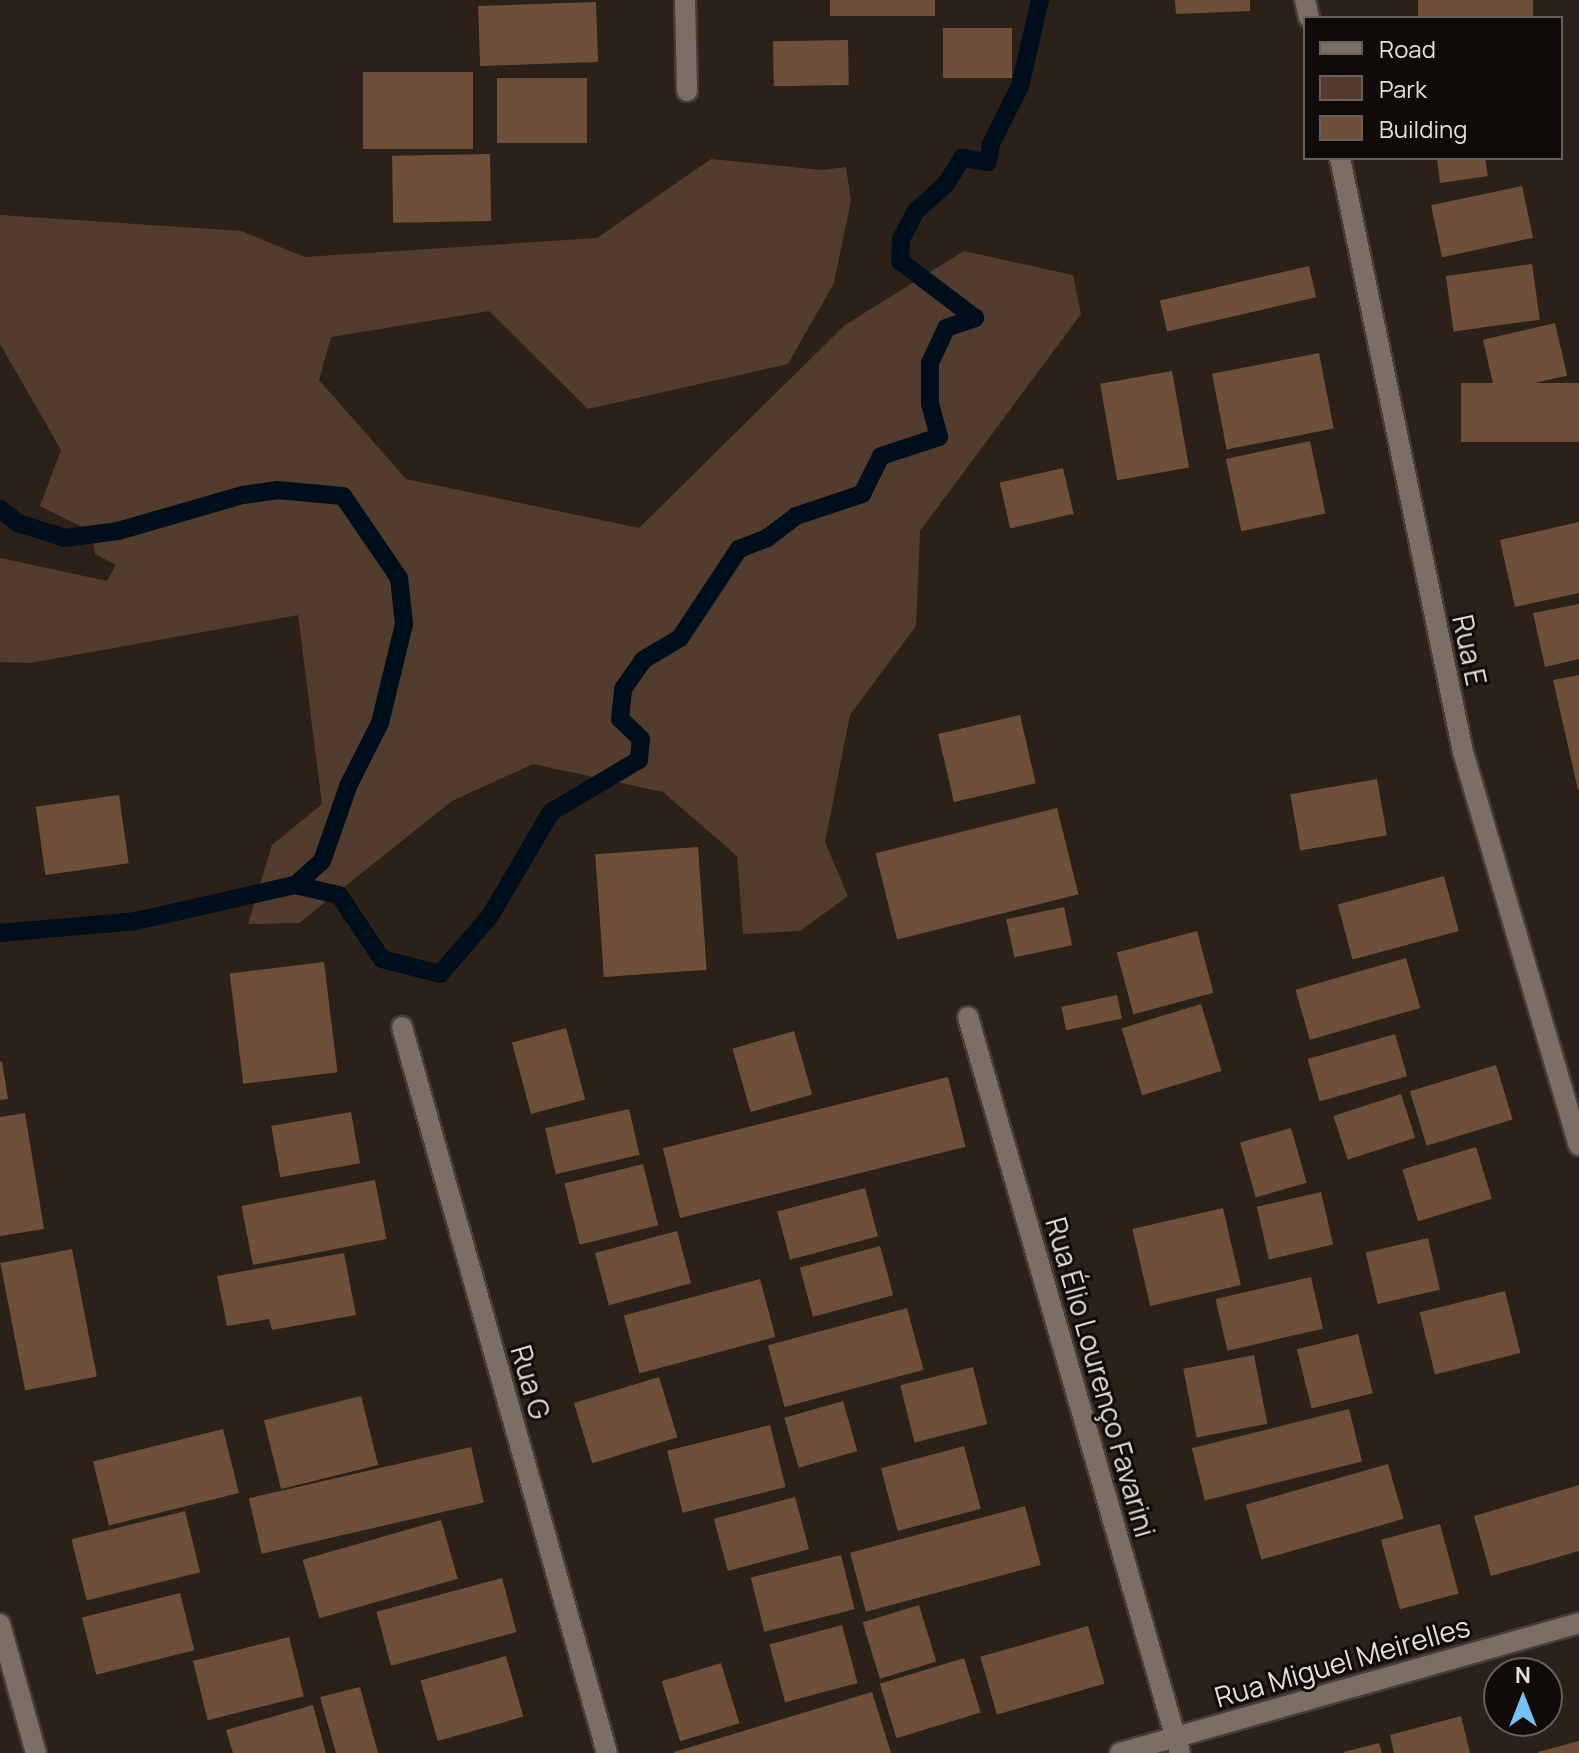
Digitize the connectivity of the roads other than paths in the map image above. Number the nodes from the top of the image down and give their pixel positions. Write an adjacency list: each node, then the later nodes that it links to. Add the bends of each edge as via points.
1 (685, 0): 2 (street)
2 (687, 91)
3 (1340, 160): 6 (street, Rua E, via 1463,752)
4 (968, 1017): 9 (street, Rua Élio Lourenço Favarini)
5 (402, 1027): 11 (street, Rua G)
6 (1579, 1145)
7 (1579, 1623): 9 (street, Rua Miguel Meirelles)
8 (0, 1624): 10 (street)
9 (1178, 1745): 12 (street, Rua Miguel Meirelles)
10 (36, 1753)
11 (607, 1753)
12 (1120, 1753)

